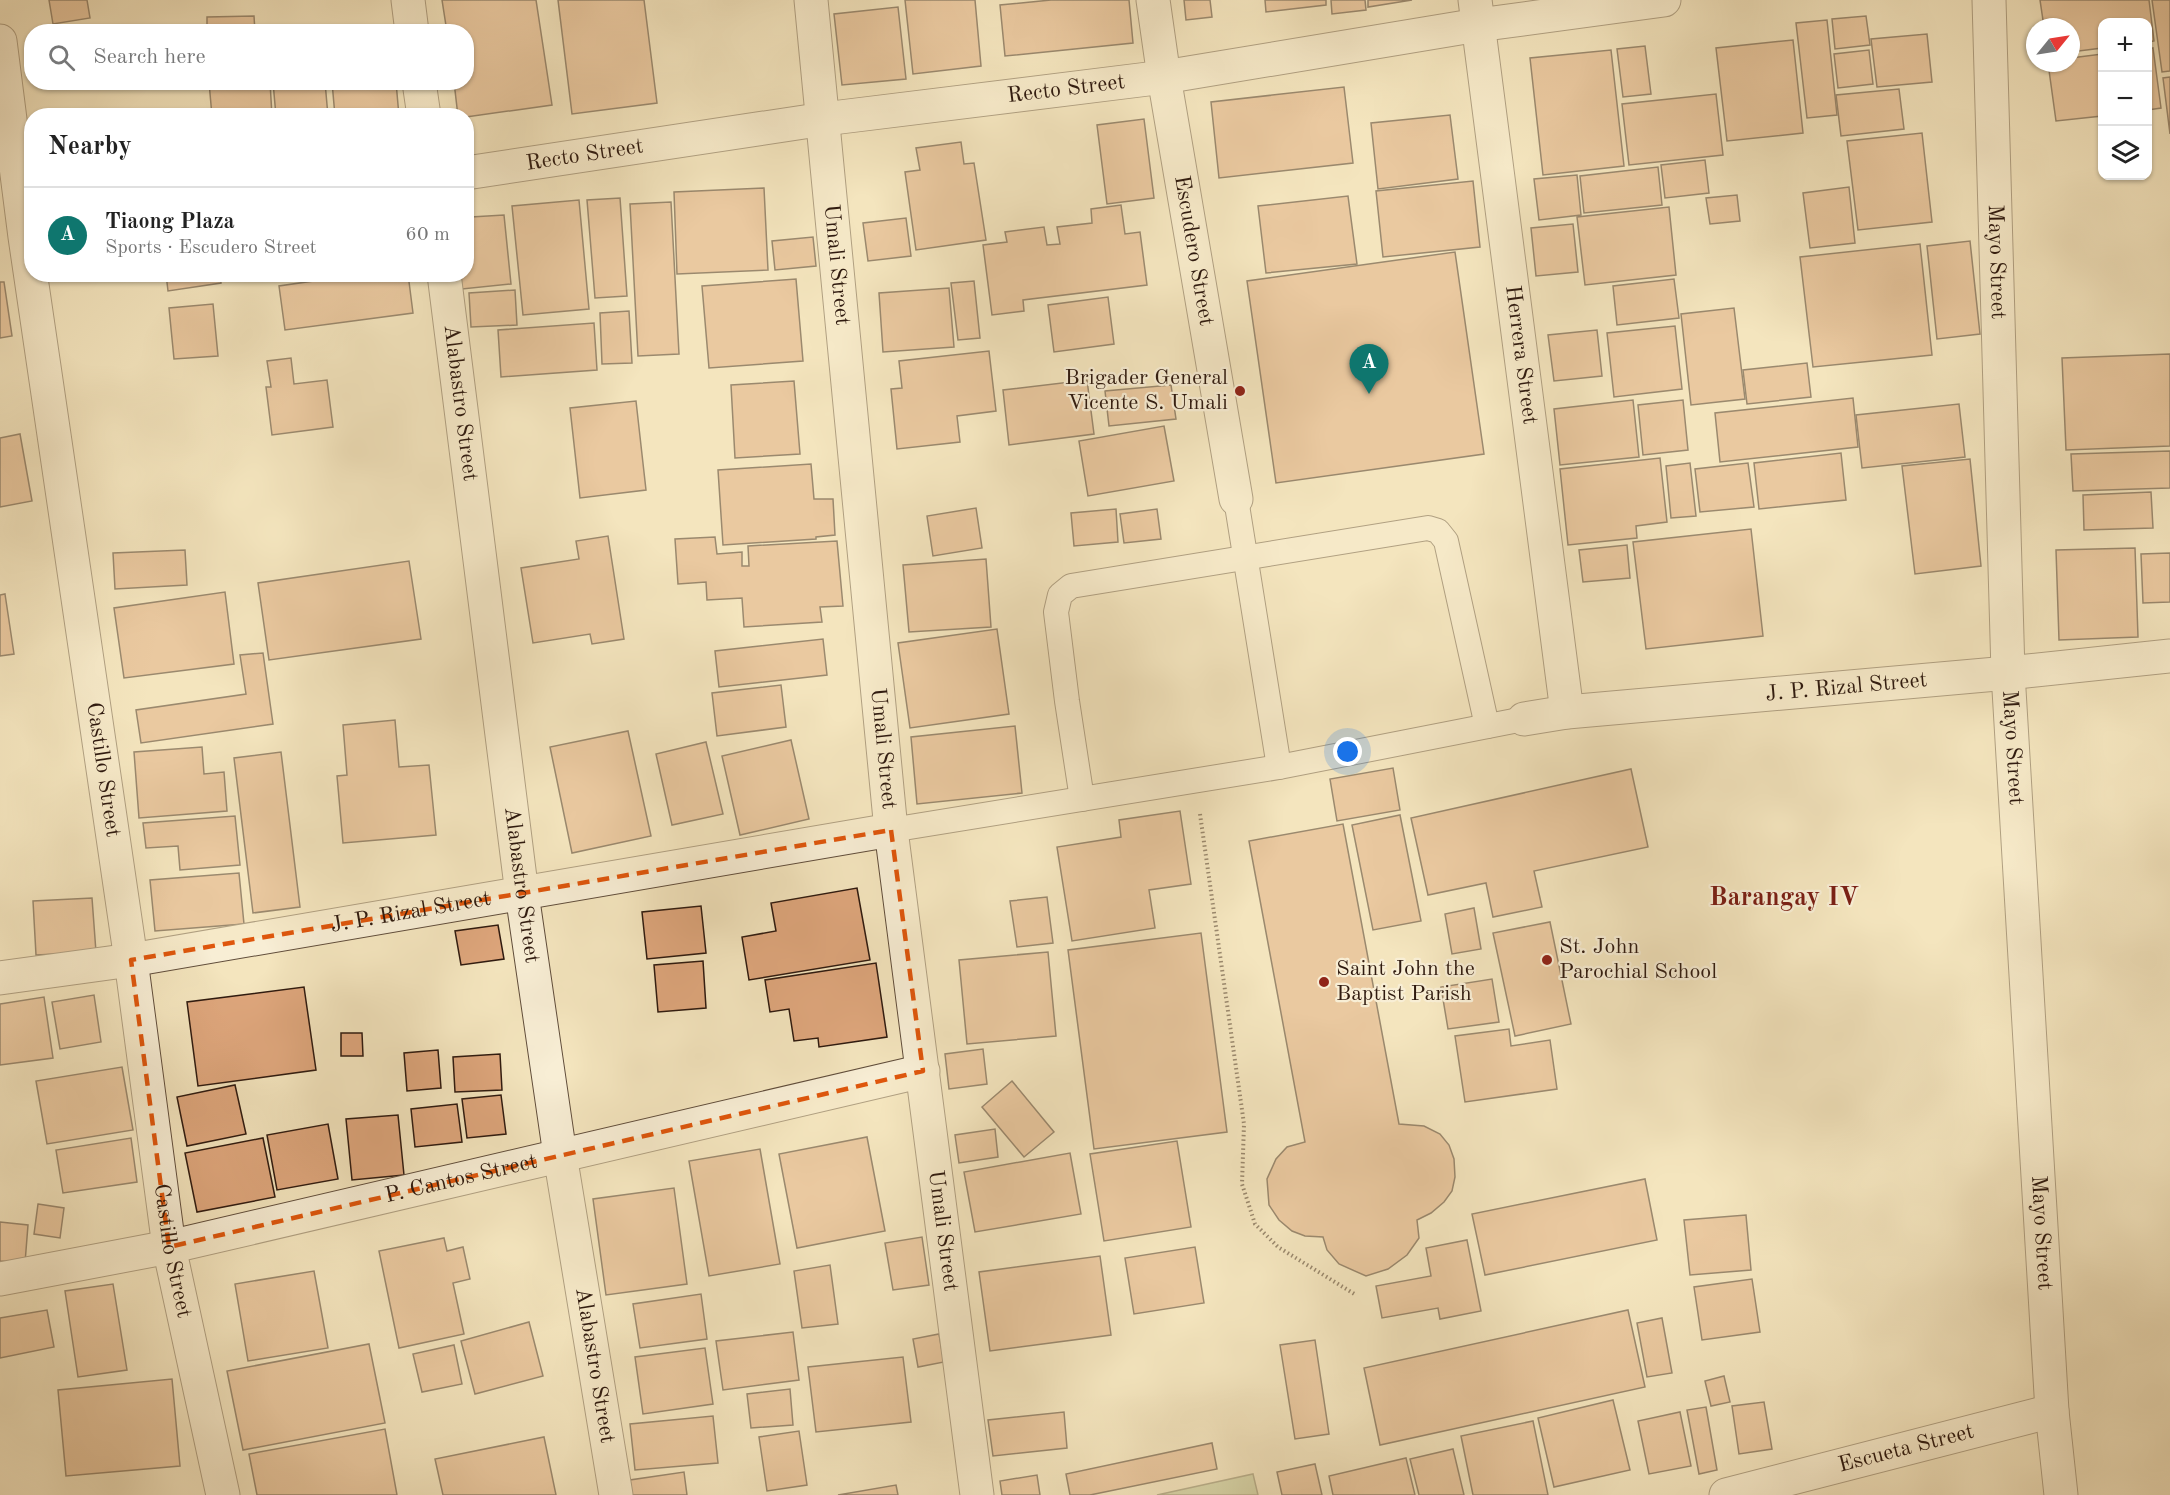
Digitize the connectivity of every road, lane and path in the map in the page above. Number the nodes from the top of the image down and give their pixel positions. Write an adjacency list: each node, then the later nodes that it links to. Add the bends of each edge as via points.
1 (408, 0): 7 (street)
2 (811, 0): 12 (street, Umali Street)
3 (1153, 0): 9 (street, Escudero Street)
4 (1664, 0): 6 (street, Recto Street)
5 (1989, 0): 21 (street, Mayo Street)
6 (1476, 12): 9 (street, Recto Street); 22 (street, Herrera Street)
7 (411, 24)
8 (0, 41): 14 (street, Castillo Street)
9 (1164, 77): 12 (street, Recto Street); 18 (street, Escudero Street)
10 (420, 90): 11 (street)
11 (423, 108)
12 (824, 119): 13 (street, Recto Street); 28 (street, Umali Street)
13 (474, 172)
14 (19, 238): 15 (street, Castillo Street)
15 (24, 270)
16 (26, 282): 30 (street, Castillo Street)
17 (445, 282): 29 (street, Alabastro Street)
18 (1236, 499): 19 (lane)
19 (1245, 557): 24 (lane, via 1428,528 1438,531 1446,541); 25 (lane); 27 (lane, via 1071,586 1060,595 1056,612)
20 (2170, 656): 21 (street, J. P. Rizal Street)
21 (2008, 673): 22 (street, J. P. Rizal Street); 37 (street, Mayo Street)
22 (1567, 712): 23 (street, J. P. Rizal Street)
23 (1524, 719): 24 (lane)
24 (1487, 726): 25 (lane)
25 (1279, 767): 26 (lane)
26 (1196, 780): 27 (lane); 36 (path, via 1244,1124 1242,1184 1255,1224 1278,1247)
27 (1082, 799): 28 (lane)
28 (891, 830): 29 (street, J. P. Rizal Street); 32 (street, Umali Street)
29 (522, 894): 30 (street, J. P. Rizal Street); 33 (street, Alabastro Street)
30 (131, 960): 31 (street, J. P. Rizal Street); 34 (street, Castillo Street)
31 (0, 978)
32 (923, 1071): 33 (street, P. Cantos Street); 40 (street, Umali Street)
33 (560, 1155): 34 (street, P. Cantos Street); 39 (street, Alabastro Street)
34 (169, 1247): 35 (street, P. Cantos Street); 38 (street, Castillo Street)
35 (0, 1279)
36 (1356, 1295)
37 (2052, 1411): 41 (street, Escueta Street); 42 (street, Mayo Street)
38 (223, 1495)
39 (616, 1495)
40 (977, 1495)
41 (1726, 1495)
42 (2061, 1495)

